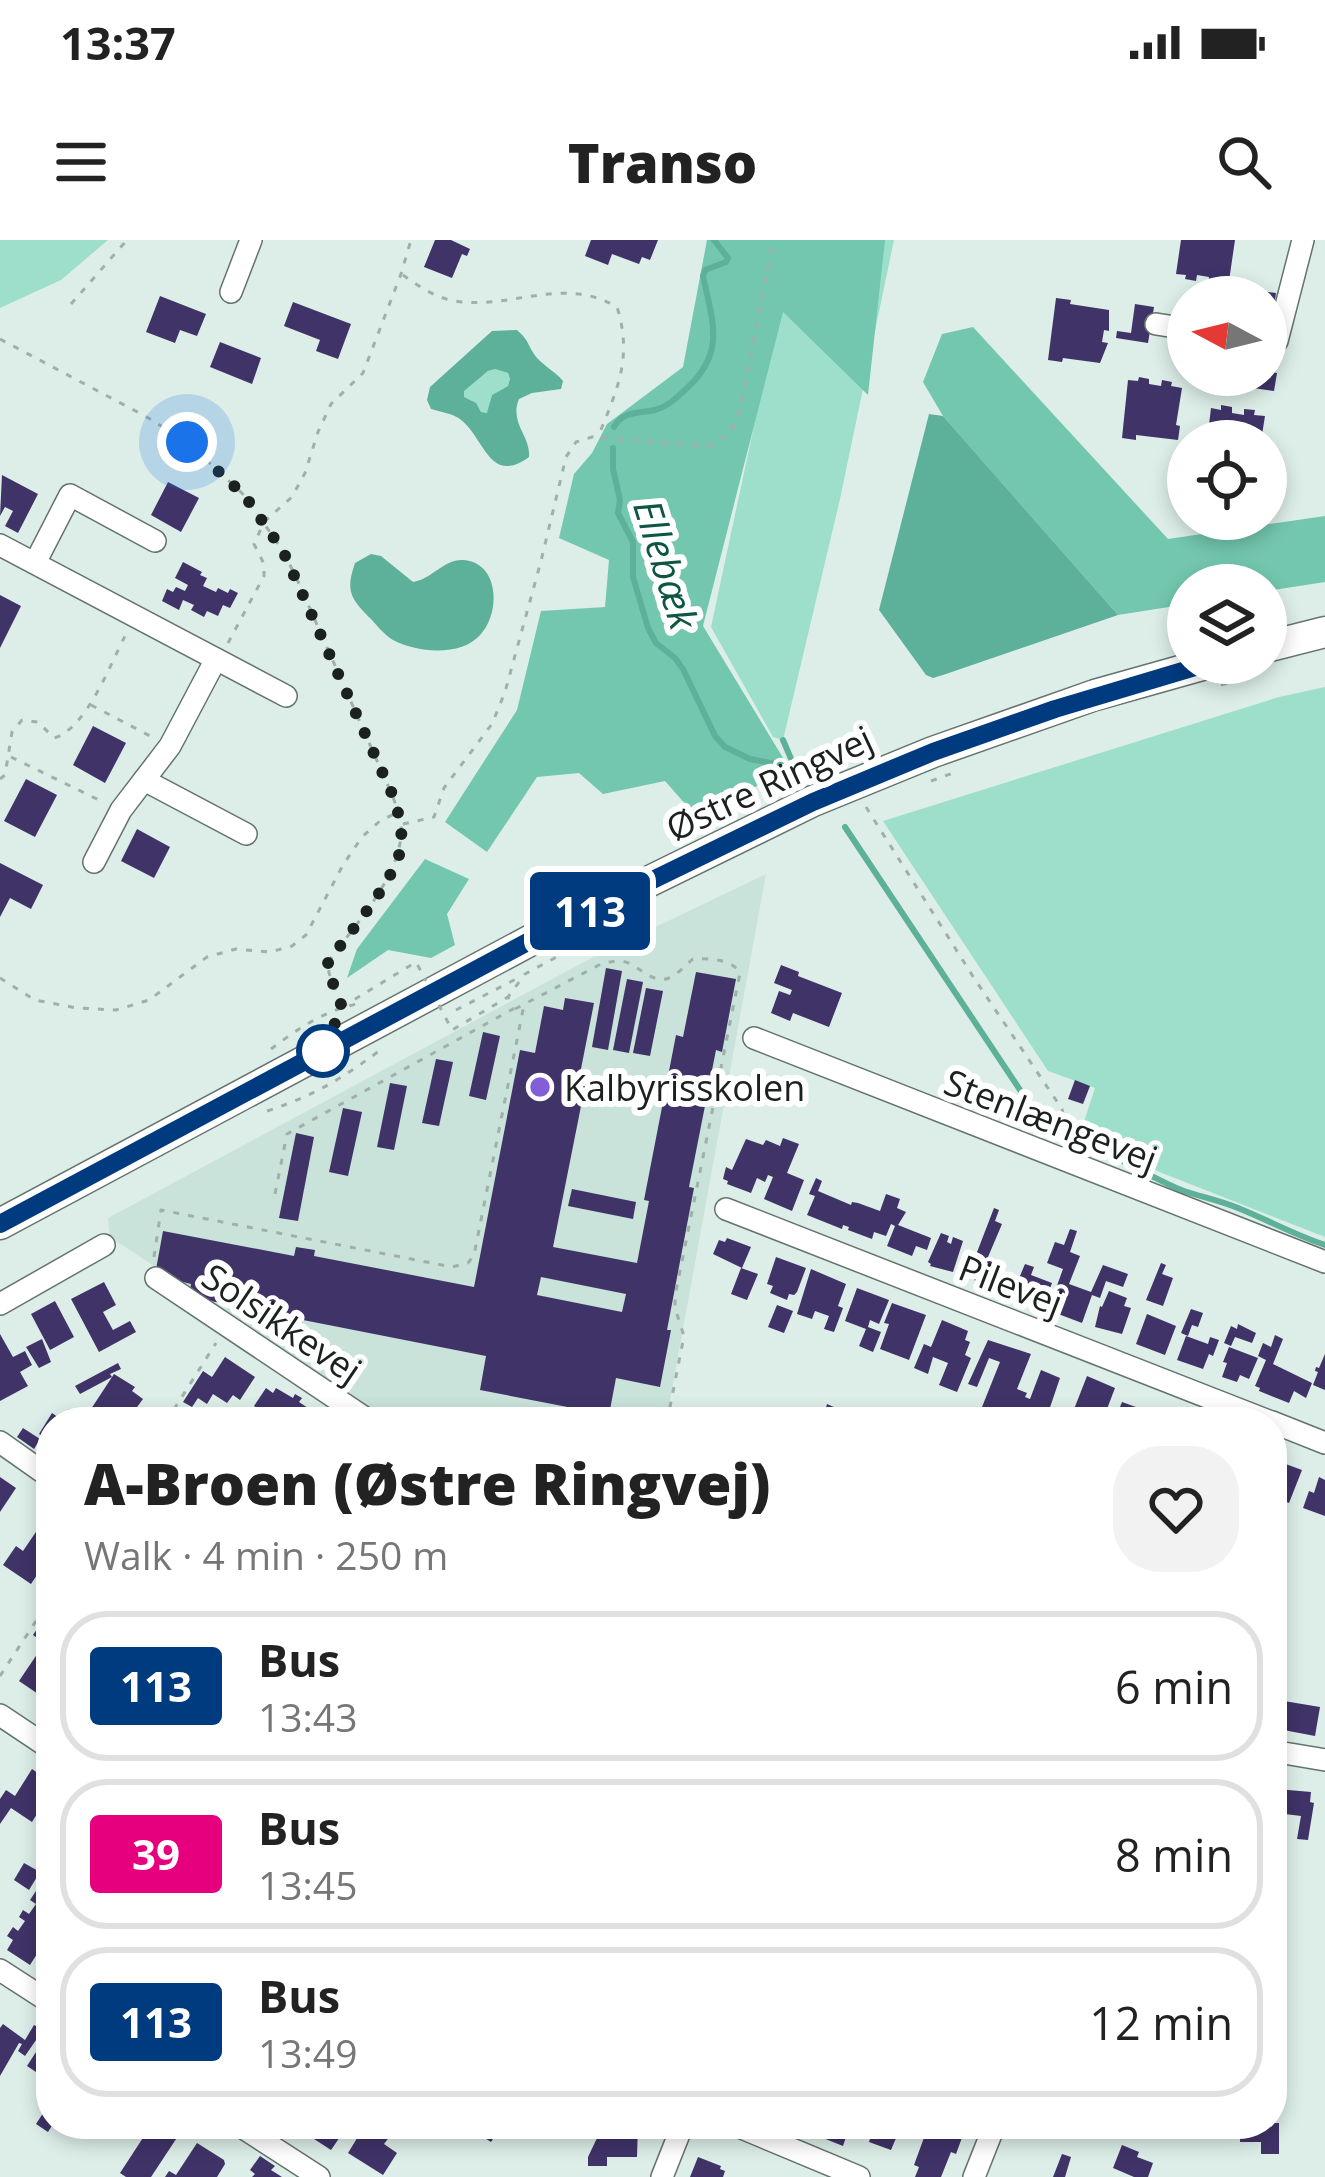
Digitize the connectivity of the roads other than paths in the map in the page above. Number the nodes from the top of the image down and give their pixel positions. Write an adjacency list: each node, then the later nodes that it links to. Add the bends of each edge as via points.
1 (251, 240): 3 (street)
2 (1303, 240): 4 (street)
3 (231, 292)
4 (1287, 302)
5 (1156, 324): 6 (street)
6 (1167, 325)
7 (155, 541): 9 (street, via 70,495)
8 (0, 544): 9 (street)
9 (35, 563): 12 (street)
10 (1325, 632): 11 (street)
11 (1287, 651)
12 (216, 659): 14 (street); 15 (street)
13 (1167, 682): 20 (street, Østre Ringvej, via 1095,695 813,802 550,930)
14 (286, 696)
15 (144, 780): 16 (street); 17 (street)
16 (246, 834)
17 (94, 862)
18 (754, 1038): 22 (street, Stenlængevej)
19 (726, 1209): 26 (street, Pilevej)
20 (0, 1224)
21 (104, 1245): 24 (street)
22 (1325, 1262)
23 (156, 1277): 25 (street, Solsikkevej)
24 (0, 1304)
25 (349, 1407)
26 (1234, 1407)
27 (1287, 1428): 29 (street, Pilevej)
28 (0, 1442): 30 (street)
29 (1325, 1443)
30 (36, 1467)
31 (0, 1715): 32 (street)
32 (36, 1739)
33 (1287, 1754): 34 (street)
34 (1325, 1760)
35 (0, 1970): 36 (street)
36 (36, 1993)
37 (260, 2139): 41 (street)
38 (676, 2139): 42 (street)
39 (768, 2139): 43 (street)
40 (989, 2139): 44 (street)
41 (319, 2177)
42 (662, 2177)
43 (859, 2177)
44 (974, 2177)

